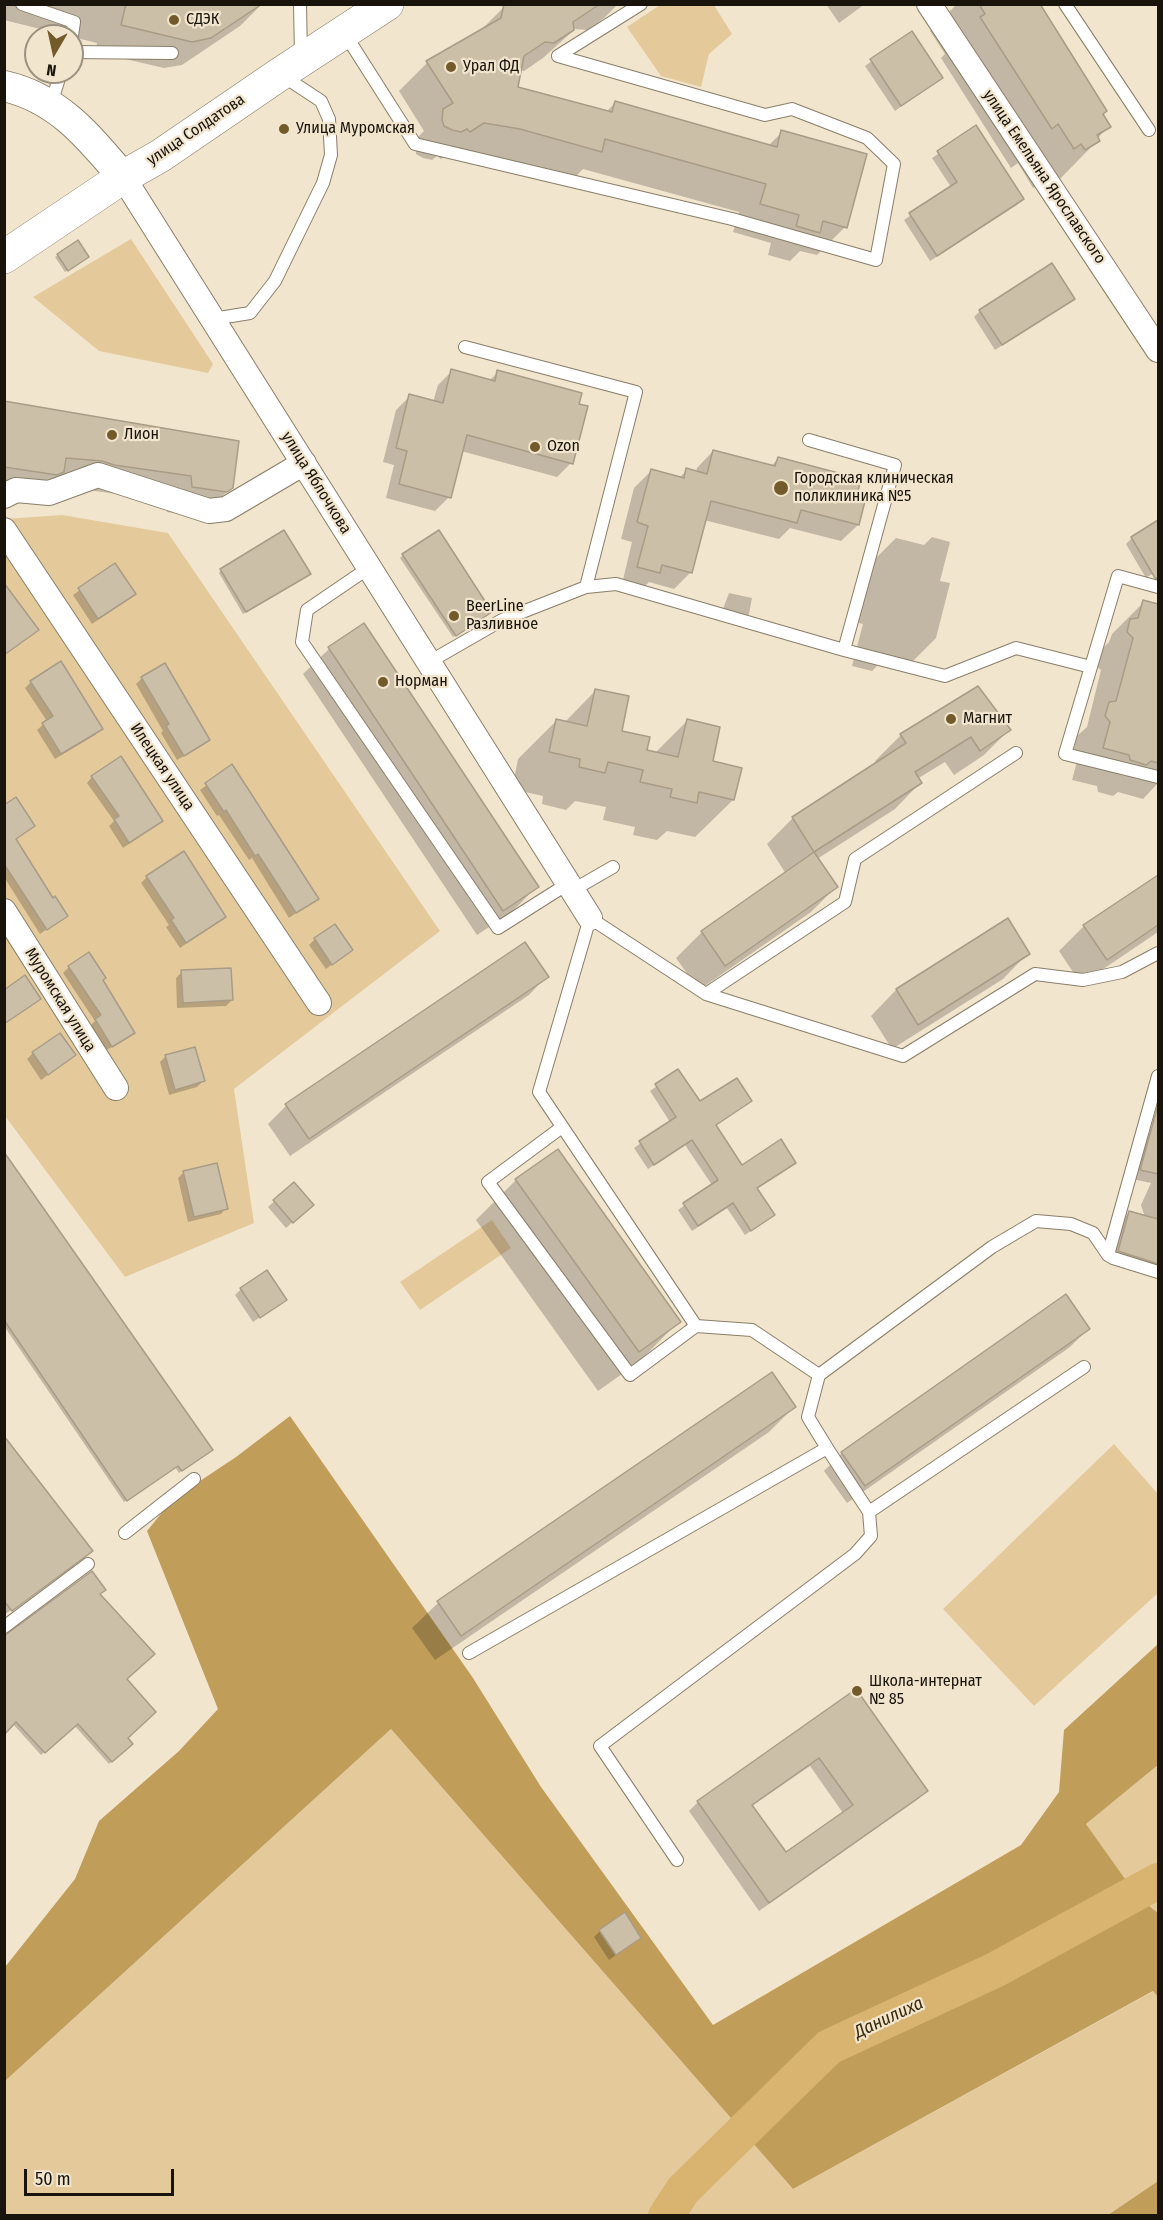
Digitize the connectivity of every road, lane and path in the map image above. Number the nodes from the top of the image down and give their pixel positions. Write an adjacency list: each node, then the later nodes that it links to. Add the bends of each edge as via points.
1 (22, 4): 7 (lane)
2 (300, 4): 11 (lane)
3 (387, 4): 8 (main road, улица Солдатова)
4 (641, 4): 8 (lane, via 558,56 765,115 792,109 867,138 894,164 876,260 732,219 415,144)
5 (929, 4): 20 (street, улица Емельяна Ярославского)
6 (1065, 4): 15 (lane)
7 (74, 24)
8 (344, 31): 11 (main road, улица Солдатова)
9 (84, 52): 10 (lane)
10 (172, 53)
11 (290, 67): 16 (main road, улица Солдатова); 18 (lane, via 321,101 329,119 331,155 323,183 275,281 250,313)
12 (57, 84): 14 (lane)
13 (4, 87): 14 (street, улица Яблочкова)
14 (51, 104): 16 (street, улица Яблочкова)
15 (1149, 130)
16 (123, 177): 17 (main road, улица Солдатова); 18 (street, улица Яблочкова)
17 (4, 257)
18 (213, 319): 22 (street, улица Яблочкова)
19 (465, 347): 26 (lane, via 636,392)
20 (1158, 350)
21 (809, 440): 28 (lane, via 895,465)
22 (303, 463): 23 (street, via 226,509 209,511 98,475 49,493 16,490); 25 (street, улица Яблочкова)
23 (4, 496)
24 (4, 530): 39 (street, Илецкая улица)
25 (370, 567): 29 (street, улица Яблочкова); 34 (lane, via 307,610 302,642 498,928)
26 (586, 587): 28 (lane, via 616,584); 29 (lane, via 502,620)
27 (1158, 587): 30 (lane, via 1118,576)
28 (844, 650): 30 (lane, via 945,676 1016,648)
29 (429, 662): 34 (street, улица Яблочкова)
30 (1091, 667): 32 (lane, via 1065,754)
31 (1016, 753): 38 (lane, via 855,859 845,902)
32 (1158, 777)
33 (613, 867): 34 (lane)
34 (571, 887): 36 (street, улица Яблочкова)
35 (4, 911): 41 (street, Муромская улица)
36 (590, 918): 38 (lane); 42 (lane, via 539,1092)
37 (1158, 953): 38 (lane, via 1122,972 1083,980 1035,974 903,1056)
38 (706, 994)
39 (319, 1003)
40 (1158, 1076): 43 (lane)
41 (116, 1088)
42 (562, 1127): 45 (lane); 45 (lane, via 488,1182 630,1375)
43 (1108, 1255): 44 (lane); 47 (lane, via 1093,1233 1071,1224 1036,1221 992,1247)
44 (1158, 1272)
45 (696, 1326): 47 (lane, via 752,1330)
46 (1084, 1367): 50 (lane)
47 (819, 1375): 48 (lane, via 808,1417)
48 (827, 1448): 50 (lane); 54 (lane)
49 (194, 1479): 51 (lane)
50 (869, 1512): 55 (lane, via 871,1536 855,1554 600,1746)
51 (126, 1533)
52 (88, 1564): 53 (lane)
53 (4, 1627)
54 (469, 1653)
55 (677, 1860)

